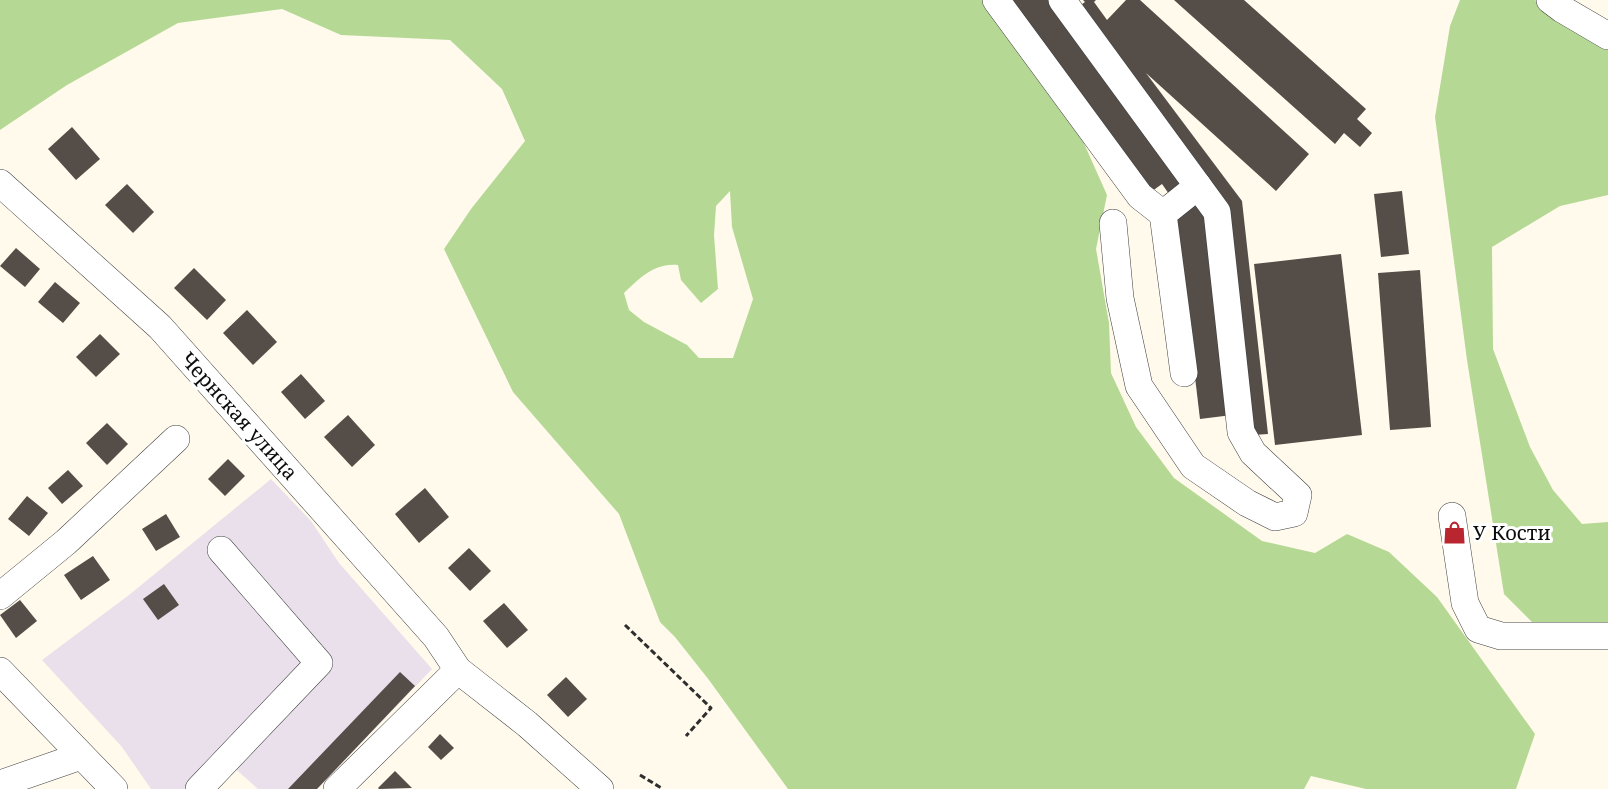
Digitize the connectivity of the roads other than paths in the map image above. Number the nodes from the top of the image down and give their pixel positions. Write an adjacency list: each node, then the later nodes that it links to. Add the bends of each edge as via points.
1 (996, 0): 7 (street, via 1140,196)
2 (1062, 0): 6 (street)
3 (1550, 0): 4 (street)
4 (1608, 36)
5 (0, 183): 15 (street, Чернская улица, via 160,327 436,637)
6 (1198, 186): 7 (street); 8 (street, via 1218,212 1241,432 1253,453 1298,495 1294,513 1275,517 1193,466 1139,386 1120,298)
7 (1163, 214): 9 (street)
8 (1113, 223)
9 (1184, 373)
10 (176, 439): 13 (street, via 66,542)
11 (1452, 516): 14 (street, via 1465,603 1478,629 1501,636)
12 (221, 550): 20 (street, via 319,663)
13 (0, 596)
14 (1608, 636)
15 (458, 670): 21 (street); 22 (street, Чернская улица)
16 (0, 671): 17 (street)
17 (81, 756): 18 (street); 19 (street)
18 (0, 784)
19 (114, 789)
20 (199, 789)
21 (337, 789)
22 (600, 789)

